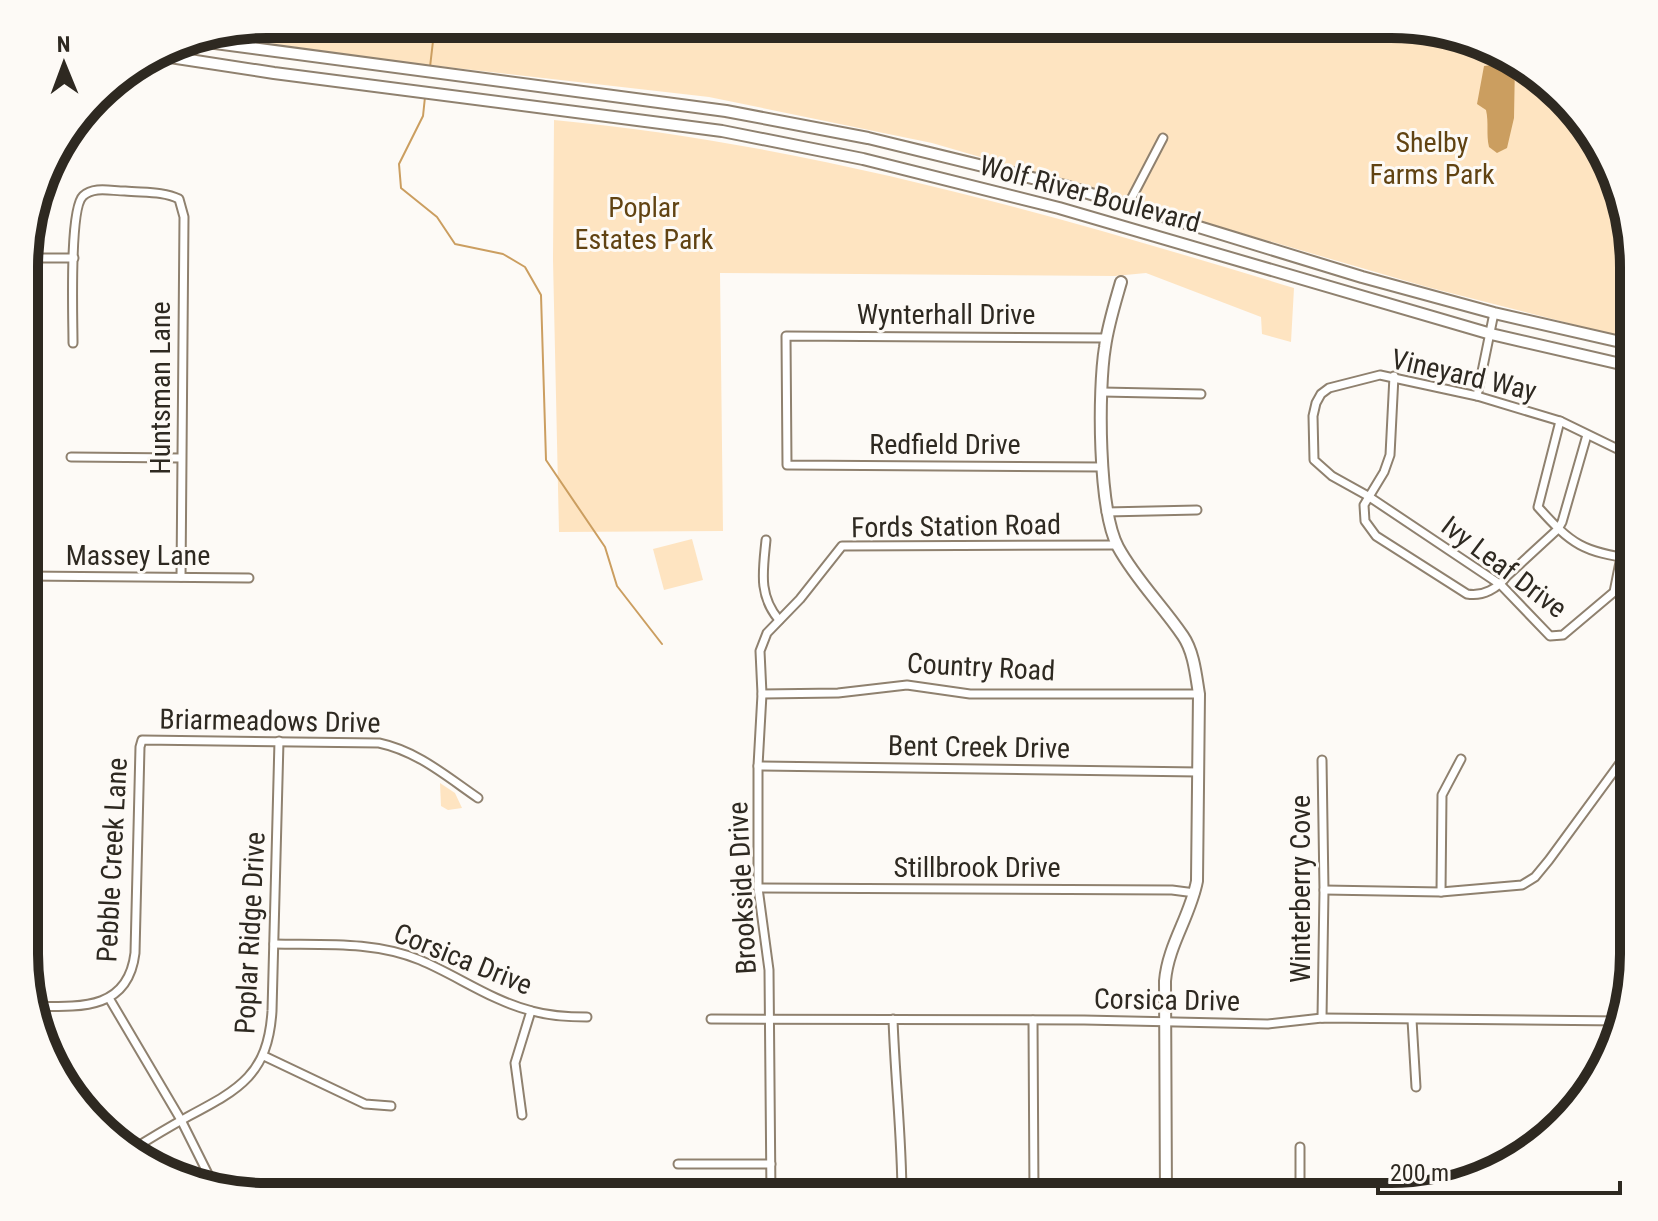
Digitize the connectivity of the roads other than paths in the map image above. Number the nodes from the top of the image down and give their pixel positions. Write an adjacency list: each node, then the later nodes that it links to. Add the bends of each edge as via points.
1 (217, 43): 4 (main road, Wolf River Boulevard, via 726,111 868,138)
2 (174, 57): 9 (main road, Wolf River Boulevard, via 722,131 863,159 1059,208)
3 (1163, 138): 4 (street)
4 (1128, 205): 8 (main road, Wolf River Boulevard)
5 (39, 258): 6 (street)
6 (74, 258): 12 (street); 22 (street, Huntsman Lane, via 76,207 88,193 179,199 184,217)
7 (1121, 282): 10 (main road)
8 (1494, 313): 9 (street); 11 (main road, Wolf River Boulevard)
9 (1491, 334): 13 (main road, Wolf River Boulevard); 17 (street)
10 (1106, 338): 15 (main road); 23 (street, Wynterhall Drive, via 786,336)
11 (1620, 342)
12 (73, 343)
13 (1620, 364)
14 (1394, 376): 17 (street, Vineyard Way); 25 (street, Vineyard Way, via 1341,385 1318,399 1314,460); 26 (street, via 1390,455)
15 (1102, 392): 16 (street); 24 (main road)
16 (1201, 394)
17 (1477, 396): 18 (street, Vineyard Way)
18 (1560, 421): 19 (street, Vineyard Way); 29 (street, via 1538,507)
19 (1587, 435): 20 (street, Vineyard Way); 29 (street)
20 (1620, 450)
21 (71, 457): 22 (street)
22 (181, 458): 35 (street, Huntsman Lane)
23 (787, 465): 24 (street, Redfield Drive)
24 (1103, 467): 28 (main road)
25 (1332, 476): 26 (street, Ivy Leaf Drive)
26 (1368, 496): 37 (street, Ivy Leaf Drive); 37 (street, via 1363,514 1376,536 1467,594 1483,594)
27 (1197, 510): 28 (street)
28 (1106, 512): 31 (main road)
29 (1558, 529): 32 (street, via 1584,548); 37 (street)
30 (766, 540): 38 (street, via 763,595)
31 (1117, 545): 38 (street, Fords Station Road, via 842,546); 40 (main road, via 1184,638)
32 (1620, 557)
33 (1620, 562): 37 (street, Ivy Leaf Drive, via 1614,592 1559,637 1550,636)
34 (38, 576): 35 (street, Massey Lane)
35 (181, 577): 36 (street, Massey Lane)
36 (249, 578)
37 (1501, 585)
38 (779, 620): 39 (street, Brookside Drive, via 761,643)
39 (762, 694): 40 (street, Country Road, via 920,685 970,694); 46 (street, Brookside Drive)
40 (1199, 694): 47 (main road)
41 (142, 740): 42 (street, Briarmeadows Drive); 54 (street, Pebble Creek Lane, via 134,962 126,981)
42 (279, 741): 48 (street, Briarmeadows Drive, via 391,745 422,759); 53 (street, Poplar Ridge Drive)
43 (1461, 759): 51 (street, via 1442,795)
44 (1322, 760): 50 (street, Winterberry Cove)
45 (1620, 763): 51 (street, via 1535,877 1522,885)
46 (758, 766): 47 (street, Bent Creek Drive); 49 (street, Brookside Drive)
47 (1199, 772): 52 (main road)
48 (478, 798)
49 (758, 888): 52 (street, Stillbrook Drive); 60 (street, Brookside Drive, via 769,962)
50 (1324, 890): 51 (street); 58 (street, Winterberry Cove)
51 (1441, 892)
52 (1195, 893): 65 (main road, via 1169,955)
53 (274, 944): 56 (street, Corsica Drive, via 386,950); 66 (street, Poplar Ridge Drive, via 271,1024)
54 (109, 998): 55 (street, via 83,1006); 70 (street, Pebble Creek Lane)
55 (44, 1006)
56 (531, 1011): 57 (street, Corsica Drive); 69 (street, via 515,1063)
57 (587, 1017)
58 (1322, 1018): 63 (street, Corsica Drive); 65 (street, Corsica Drive, via 1268,1024)
59 (711, 1019): 60 (street, Corsica Drive)
60 (770, 1019): 61 (street, Corsica Drive); 74 (street, Brookside Drive)
61 (893, 1019): 62 (street, Corsica Drive); 77 (street)
62 (1033, 1020): 65 (street, Corsica Drive); 78 (street)
63 (1412, 1020): 64 (street, Corsica Drive); 67 (street)
64 (1610, 1021)
65 (1165, 1022): 79 (main road)
66 (264, 1056): 68 (street, via 365,1104); 70 (street, Poplar Ridge Drive, via 240,1087)
67 (1416, 1087)
68 (391, 1106)
69 (522, 1115)
70 (181, 1120): 71 (street, Poplar Ridge Drive); 75 (street, Pebble Creek Lane)
71 (141, 1144)
72 (1300, 1147): 80 (street)
73 (678, 1164): 74 (street)
74 (771, 1164): 76 (street, Brookside Drive)
75 (209, 1175)
76 (771, 1183)
77 (902, 1183)
78 (1034, 1183)
79 (1166, 1183)
80 (1300, 1183)

